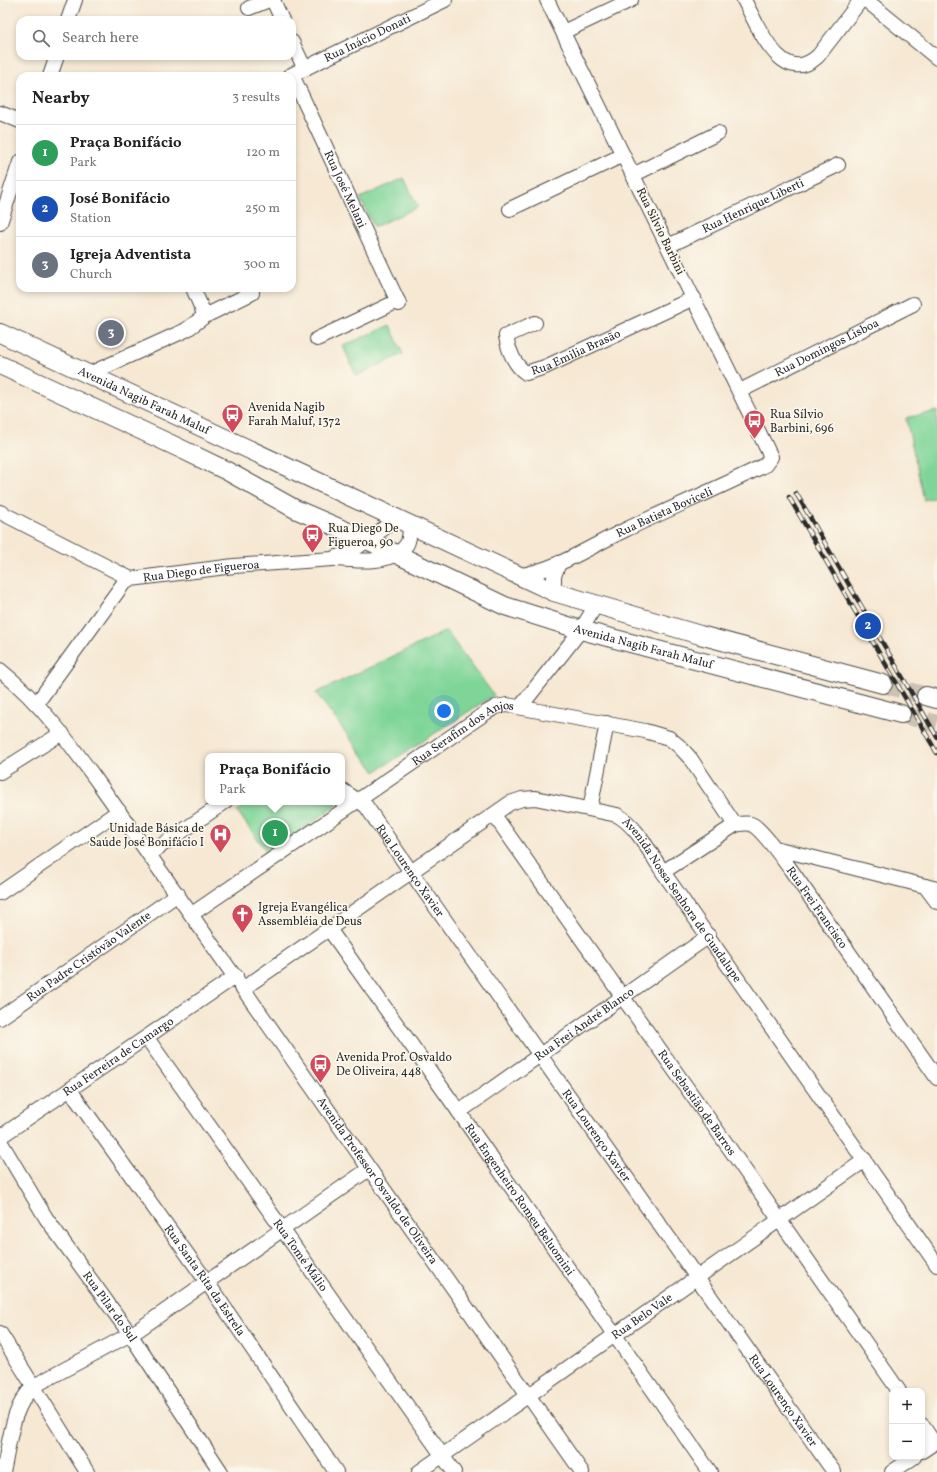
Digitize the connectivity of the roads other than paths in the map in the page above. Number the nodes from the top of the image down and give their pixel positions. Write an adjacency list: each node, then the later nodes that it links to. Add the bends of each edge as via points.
1 (75, 0): 11 (street)
2 (269, 0): 10 (street)
3 (273, 0): 12 (street)
4 (445, 0): 19 (street, Rua Inácio Donati)
5 (547, 0): 13 (street, Rua Silvio Barbini)
6 (631, 0): 13 (street)
7 (744, 0): 8 (street, via 777,55 793,66 810,63 818,56)
8 (862, 0)
9 (866, 0): 14 (street)
10 (249, 8)
11 (69, 16)
12 (280, 16)
13 (563, 32): 24 (street, Rua Silvio Barbini)
14 (937, 58)
15 (56, 60): 17 (street)
16 (294, 60): 18 (street, Rua José Melani)
17 (51, 72)
18 (295, 72)
19 (296, 73)
20 (296, 76): 38 (street, Rua José Melani, via 321,142 399,302)
21 (0, 113): 22 (street)
22 (16, 119)
23 (718, 133): 26 (street)
24 (623, 155): 26 (street, Rua Silvio Barbini); 28 (street)
25 (838, 165): 30 (street, Rua Henrique Liberti)
26 (633, 175): 30 (street, Rua Silvio Barbini)
27 (16, 181): 29 (street)
28 (510, 208)
29 (0, 223)
30 (668, 246): 33 (street, Rua Silvio Barbini)
31 (195, 292): 35 (street)
32 (252, 292): 35 (street)
33 (694, 298): 36 (street, Rua Emilia Brasão, via 526,374 519,369 507,345 506,336); 41 (street, Rua Silvio Barbini)
34 (913, 304): 41 (street, Rua Domingos Lisboa)
35 (205, 316): 40 (street, via 186,330)
36 (535, 322)
37 (0, 333): 40 (main road, Avenida Nagib Farah Maluf)
38 (317, 339)
39 (0, 365): 45 (main road, Avenida Nagib Farah Maluf, via 227,471 295,509)
40 (89, 374): 44 (main road, Avenida Nagib Farah Maluf)
41 (740, 391): 42 (street, Rua Silvio Barbini, via 771,455)
42 (769, 462): 48 (street, Rua Batista Boviceli, via 620,532)
43 (0, 512): 50 (street)
44 (404, 522): 45 (street); 46 (street, via 407,543); 49 (main road, Avenida Nagib Farah Maluf)
45 (367, 540): 46 (main road, Avenida Nagib Farah Maluf); 47 (street, Rua Diego de Figueroa, via 346,555)
46 (395, 554): 47 (street, Rua Diego de Figueroa, via 382,559 360,561); 53 (main road, Avenida Nagib Farah Maluf, via 505,606)
47 (332, 559): 50 (street, Rua Diego de Figueroa, via 234,566)
48 (559, 564): 49 (street, Rua Batista Boviceli); 51 (street, via 554,576)
49 (516, 576): 51 (main road, Avenida Nagib Farah Maluf)
50 (131, 579): 56 (street, Rua Diego de Figueroa, via 118,590)
51 (554, 592): 52 (main road, Avenida Nagib Farah Maluf)
52 (596, 605): 53 (street); 55 (main road, Avenida Nagib Farah Maluf)
53 (581, 630): 57 (street); 58 (main road, Avenida Nagib Farah Maluf)
54 (1, 672): 56 (street, Avenida Professor Osvaldo de Oliveira)
55 (883, 684)
56 (37, 703): 60 (street, Avenida Professor Osvaldo de Oliveira)
57 (521, 706): 59 (street, Rua Serafim dos Anjos); 63 (street, Rua Serafim dos Anjos, via 507,704 487,712)
58 (901, 714)
59 (607, 723): 66 (street); 68 (street, Rua Serafim dos Anjos, via 663,736 679,746)
60 (62, 733): 61 (street); 65 (street, Avenida Professor Osvaldo de Oliveira)
61 (0, 772)
62 (345, 792): 63 (street)
63 (360, 800): 71 (street, Rua Lourenço Xavier); 77 (street, Rua Serafim dos Anjos)
64 (221, 805): 70 (street)
65 (119, 810): 70 (street, Avenida Professor Osvaldo de Oliveira); 74 (street)
66 (590, 810): 67 (street, Avenida Nossa Senhora de Guadalupe, via 535,798 510,803); 72 (street, Avenida Nossa Senhora de Guadalupe, via 624,818)
67 (494, 815): 71 (street, Avenida Nossa Senhora de Guadalupe); 81 (street, Rua Sebastião de Barros)
68 (735, 824): 69 (street, Rua Frei Francisco, via 753,825); 72 (street)
69 (775, 848): 73 (street); 85 (street, Rua Frei Francisco)
70 (150, 854): 75 (street, Avenida Professor Osvaldo de Oliveira)
71 (411, 872): 78 (street, Avenida Nossa Senhora de Guadalupe); 84 (street, Rua Lourenço Xavier)
72 (664, 872): 79 (street, Avenida Nossa Senhora de Guadalupe)
73 (931, 887): 76 (street)
74 (0, 893)
75 (178, 894): 77 (street, Avenida Professor Osvaldo de Oliveira); 82 (street, Rua Padre Cristóvão Valente)
76 (937, 902)
77 (192, 914): 80 (street, Avenida Professor Osvaldo de Oliveira)
78 (329, 929): 80 (street, Avenida Nossa Senhora de Guadalupe); 87 (street, Rua Engenheiro Romeu Beluomini)
79 (709, 936): 81 (street, Rua Frei André Blanco); 90 (street, Avenida Nossa Senhora de Guadalupe)
80 (240, 982): 83 (street, Rua Ferreira de Camargo); 91 (street, Avenida Professor Osvaldo de Oliveira)
81 (624, 997): 84 (street, Rua Frei André Blanco); 92 (street, Rua Sebastião de Barros)
82 (0, 1018)
83 (147, 1038): 86 (street, Rua Ferreira de Camargo); 93 (street, Rua Tomé Málio)
84 (541, 1054): 87 (street, Rua Frei André Blanco); 95 (street, Rua Lourenço Xavier)
85 (937, 1078)
86 (70, 1090): 88 (street, Rua Ferreira de Camargo); 96 (street, Rua Santa Rita da Estrela)
87 (459, 1112): 99 (street, Rua Engenheiro Romeu Beluomini)
88 (0, 1137)
89 (0, 1141): 98 (street, Rua Pilar do Sul, via 46,1218)
90 (865, 1160): 92 (street, Rua Belo Vale); 94 (street, Avenida Nossa Senhora de Guadalupe)
91 (369, 1169): 93 (street); 102 (street, Avenida Professor Osvaldo de Oliveira)
92 (780, 1220): 95 (street, Rua Belo Vale); 101 (street, Rua Sebastião de Barros)
93 (283, 1229): 96 (street); 106 (street, Rua Tomé Málio)
94 (937, 1265)
95 (697, 1278): 99 (street, Rua Belo Vale); 116 (street, Rua Lourenço Xavier)
96 (207, 1282): 98 (street); 111 (street, Rua Santa Rita da Estrela)
97 (0, 1333): 100 (street)
98 (130, 1334): 100 (street); 110 (street, Rua Pilar do Sul)
99 (614, 1336): 102 (street, Rua Belo Vale); 115 (street, Rua Engenheiro Romeu Beluomini)
100 (34, 1386): 108 (street, via 25,1395 19,1407); 109 (street)
101 (897, 1388)
102 (528, 1396): 106 (street, Rua Belo Vale); 114 (street, Avenida Professor Osvaldo de Oliveira)
103 (925, 1429): 104 (street)
104 (936, 1442): 105 (street)
105 (925, 1449)
106 (443, 1455): 112 (street, Rua Belo Vale); 113 (street, Rua Tomé Málio)
107 (910, 1460): 117 (street)
108 (4, 1472)
109 (87, 1472)
110 (220, 1472)
111 (336, 1472)
112 (419, 1472)
113 (454, 1472)
114 (582, 1472)
115 (710, 1472)
116 (834, 1472)
117 (892, 1472)

